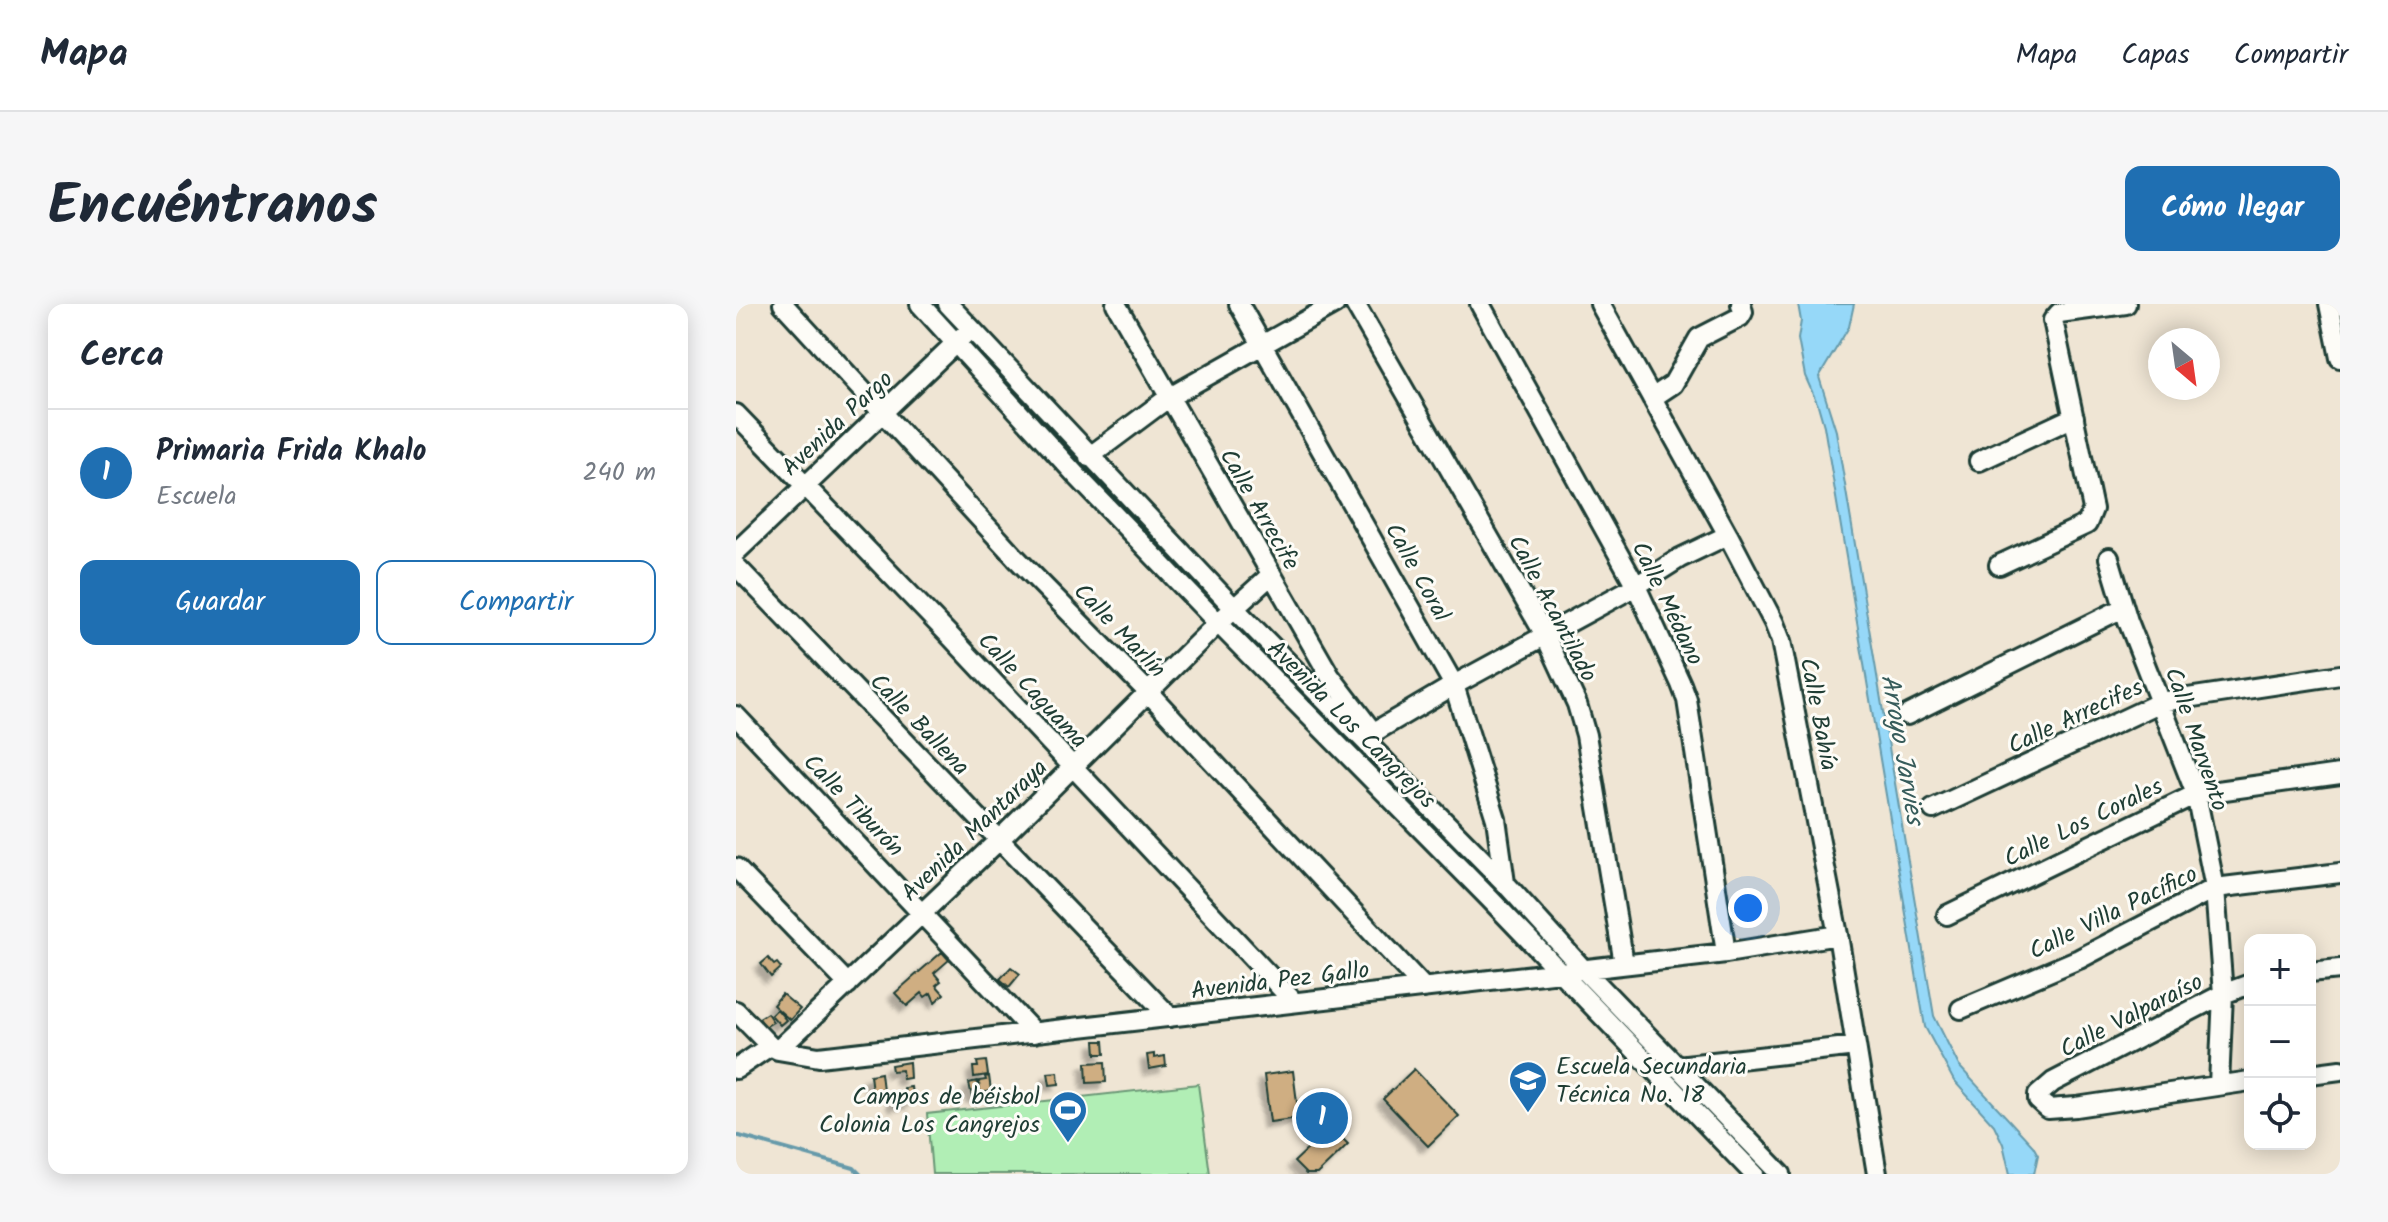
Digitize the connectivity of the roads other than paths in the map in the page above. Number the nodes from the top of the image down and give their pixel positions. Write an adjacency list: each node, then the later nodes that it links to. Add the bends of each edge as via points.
1 (783, 304): 20 (street, Calle Marlín)
2 (920, 304): 14 (street, Avenida Los Cangrejos)
3 (948, 304): 13 (street, Avenida Los Cangrejos)
4 (1116, 304): 17 (street, Calle Arrecife)
5 (1239, 304): 15 (street, Calle Coral)
6 (1335, 304): 15 (street)
7 (1355, 304): 35 (street, Calle Acantilado)
8 (1480, 304): 31 (street, Calle Médano)
9 (1600, 304): 18 (street, Calle Bahía)
10 (1741, 304): 18 (street, via 1740,317 1699,338 1673,384)
11 (2126, 304): 21 (street, via 2059,313 2053,320)
12 (2329, 304): 16 (street)
13 (970, 329): 14 (street, Avenida Pargo); 22 (street, Avenida Los Cangrejos)
14 (956, 343): 20 (street, Avenida Pargo); 34 (street, Avenida Los Cangrejos)
15 (1263, 346): 17 (street); 37 (street, Calle Coral)
16 (2340, 358)
17 (1168, 398): 22 (street); 30 (street, Calle Arrecife)
18 (1652, 398): 25 (street, Calle Bahía)
19 (736, 414): 24 (street, Calle Caguama)
20 (882, 415): 24 (street, Avenida Pargo); 38 (street, Calle Marlín)
21 (2074, 417): 23 (street); 28 (street, via 2093,509 2090,519)
22 (1089, 457): 32 (street, Avenida Los Cangrejos)
23 (1979, 461)
24 (806, 485): 26 (street, Avenida Pargo); 43 (street, Calle Caguama)
25 (1728, 535): 31 (street); 54 (street, Calle Bahía, via 1781,641)
26 (736, 552)
27 (2109, 558): 33 (street, Calle Marvento)
28 (1999, 565)
29 (736, 566): 47 (street, Calle Ballena)
30 (1271, 575): 32 (street, Avenida Mantaraya); 42 (street, Calle Arrecife)
31 (1636, 586): 35 (street); 55 (street, Calle Médano, via 1687,700)
32 (1234, 608): 34 (street, Avenida Mantaraya); 42 (street, Avenida Los Cangrejos)
33 (2123, 608): 39 (street, Calle Marvento); 40 (street)
34 (1218, 623): 38 (street, Avenida Mantaraya); 60 (street, Avenida Los Cangrejos)
35 (1545, 635): 37 (street); 56 (street, Calle Acantilado, via 1583,720)
36 (2340, 675): 39 (street, Calle Arrecifes)
37 (1454, 685): 42 (street); 50 (street, Calle Coral, via 1496,819)
38 (1148, 692): 43 (street, Avenida Mantaraya); 63 (street, Calle Marlín)
39 (2161, 702): 45 (street, Calle Marvento); 46 (street, Calle Arrecifes)
40 (1907, 715)
41 (736, 716): 52 (street, Calle Tiburón)
42 (1367, 735): 50 (street, Avenida Los Cangrejos)
43 (1072, 768): 47 (street, Avenida Mantaraya); 65 (street, Calle Caguama)
44 (2340, 774): 45 (street, Calle Los Corales)
45 (2196, 794): 51 (street, Calle Marvento); 53 (street, Calle Los Corales)
46 (1933, 809)
47 (998, 841): 52 (street, Avenida Mantaraya); 68 (street, Calle Ballena)
48 (736, 868): 61 (street)
49 (2340, 873): 51 (street, Calle Villa Pacífico)
50 (1505, 883): 57 (street, Avenida Los Cangrejos)
51 (2215, 888): 64 (street, Calle Marvento); 66 (street, Calle Villa Pacífico, via 2079,959)
52 (923, 913): 61 (street, Avenida Mantaraya); 69 (street, Calle Tiburón)
53 (1947, 915)
54 (1838, 935): 55 (street, Avenida Pez Gallo); 70 (street, Calle Bahía)
55 (1726, 953): 56 (street, Avenida Pez Gallo)
56 (1624, 964): 57 (street, Avenida Pez Gallo)
57 (1583, 969): 60 (street, Avenida Pez Gallo); 72 (street, Avenida Los Cangrejos)
58 (2340, 969): 59 (street)
59 (2316, 971)
60 (1559, 972): 63 (street, Avenida Pez Gallo); 78 (street, Avenida Los Cangrejos)
61 (848, 984): 71 (street, Avenida Mantaraya)
62 (2244, 986): 64 (street, Calle Valparaíso)
63 (1424, 988): 65 (street, Avenida Pez Gallo)
64 (2223, 994): 77 (street, Calle Marvento); 77 (street, Calle Valparaíso, via 2061,1077 2038,1095 2048,1109)
65 (1293, 1001): 68 (street, Avenida Pez Gallo)
66 (1961, 1009)
67 (736, 1011): 71 (street)
68 (1170, 1017): 69 (street, Avenida Pez Gallo)
69 (1034, 1033): 71 (street, Avenida Pez Gallo, via 819,1057)
70 (1856, 1046): 72 (street); 80 (street, Calle Bahía)
71 (774, 1048): 73 (street)
72 (1677, 1066): 79 (street, Avenida Los Cangrejos)
73 (736, 1069)
74 (2340, 1070): 75 (street)
75 (2316, 1073)
76 (2244, 1082): 77 (street)
77 (2219, 1085)
78 (1754, 1174)
79 (1781, 1174)
80 (1877, 1174)

